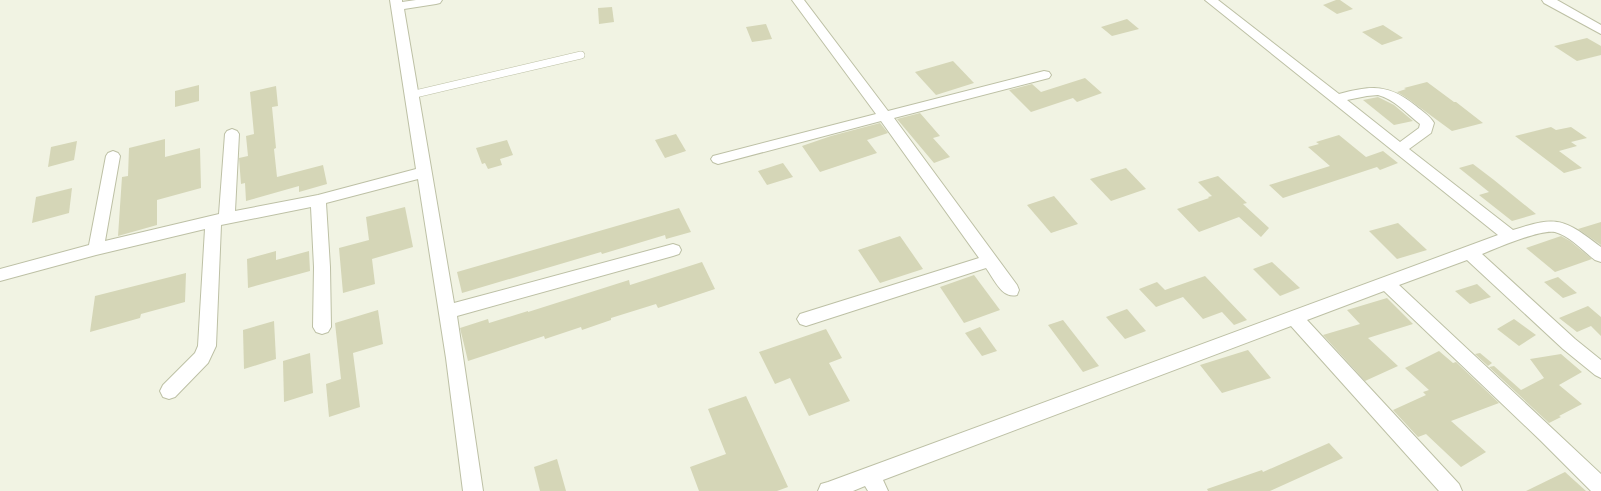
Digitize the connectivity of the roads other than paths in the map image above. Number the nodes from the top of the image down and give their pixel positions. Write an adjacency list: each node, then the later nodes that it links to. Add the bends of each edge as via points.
1 (436, 0): 5 (street)
2 (798, 0): 11 (street)
3 (1211, 0): 10 (street)
4 (1548, 0): 6 (street)
5 (396, 4): 9 (street)
6 (1601, 30)
7 (581, 55): 9 (lane)
8 (1044, 74): 11 (street)
9 (411, 95): 16 (street)
10 (1337, 100): 13 (street); 13 (street, via 1362,92 1377,91 1393,95 1427,123 1426,130)
11 (884, 115): 15 (street); 24 (street)
12 (232, 134): 18 (street)
13 (1400, 149): 19 (street)
14 (113, 156): 20 (street)
15 (718, 159)
16 (424, 172): 17 (street); 28 (street)
17 (318, 200): 18 (street); 31 (street)
18 (220, 219): 20 (street); 33 (street, via 207,346 202,358)
19 (1510, 237): 22 (street); 23 (street, via 1550,226 1558,227)
20 (96, 249): 25 (street)
21 (673, 250): 28 (street)
22 (1469, 252): 26 (street); 32 (street)
23 (1601, 256)
24 (989, 261): 27 (street); 30 (street)
25 (0, 275)
26 (1386, 283): 29 (street); 35 (street)
27 (1011, 290)
28 (447, 312): 36 (street)
29 (1293, 317): 34 (street); 38 (street)
30 (806, 319)
31 (322, 327)
32 (1601, 370)
33 (168, 391)
34 (874, 483): 37 (street)
35 (1601, 487)
36 (473, 491)
37 (828, 491)
38 (1452, 491)

